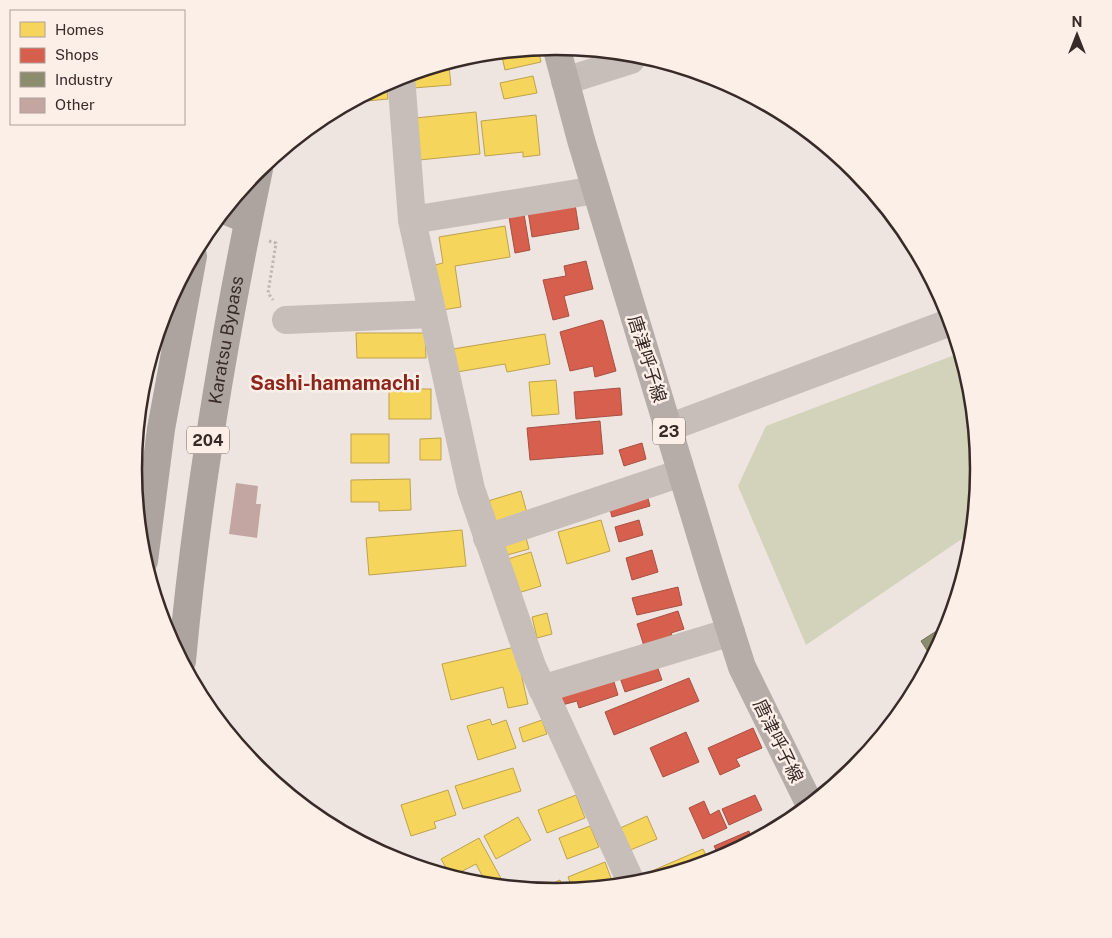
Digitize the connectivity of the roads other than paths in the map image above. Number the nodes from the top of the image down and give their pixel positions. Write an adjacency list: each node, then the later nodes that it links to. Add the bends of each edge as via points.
1 (558, 55): 3 (main road, 唐津呼子線 / 23)
2 (621, 61): 3 (street)
3 (565, 81): 5 (main road, 唐津呼子線 / 23)
4 (401, 86): 8 (street)
5 (596, 190): 8 (street); 13 (main road, 唐津呼子線 / 23)
6 (246, 195): 7 (highway, Karatsu Bypass / 204)
7 (236, 215): 18 (highway, Karatsu Bypass / 204)
8 (412, 220): 10 (street)
9 (189, 278): 15 (highway, 204, via 161,429)
10 (432, 314): 11 (street); 16 (street, via 471,489)
11 (286, 320)
12 (944, 325): 13 (street)
13 (668, 428): 14 (main road, 唐津呼子線 / 23)
14 (682, 473): 16 (street); 17 (main road, 唐津呼子線 / 23)
15 (148, 533)
16 (487, 538): 19 (street)
17 (731, 632): 19 (street); 20 (main road, 唐津呼子線 / 23, via 742,667)
18 (183, 648)
19 (542, 689): 21 (street)
20 (807, 798)
21 (628, 876)

